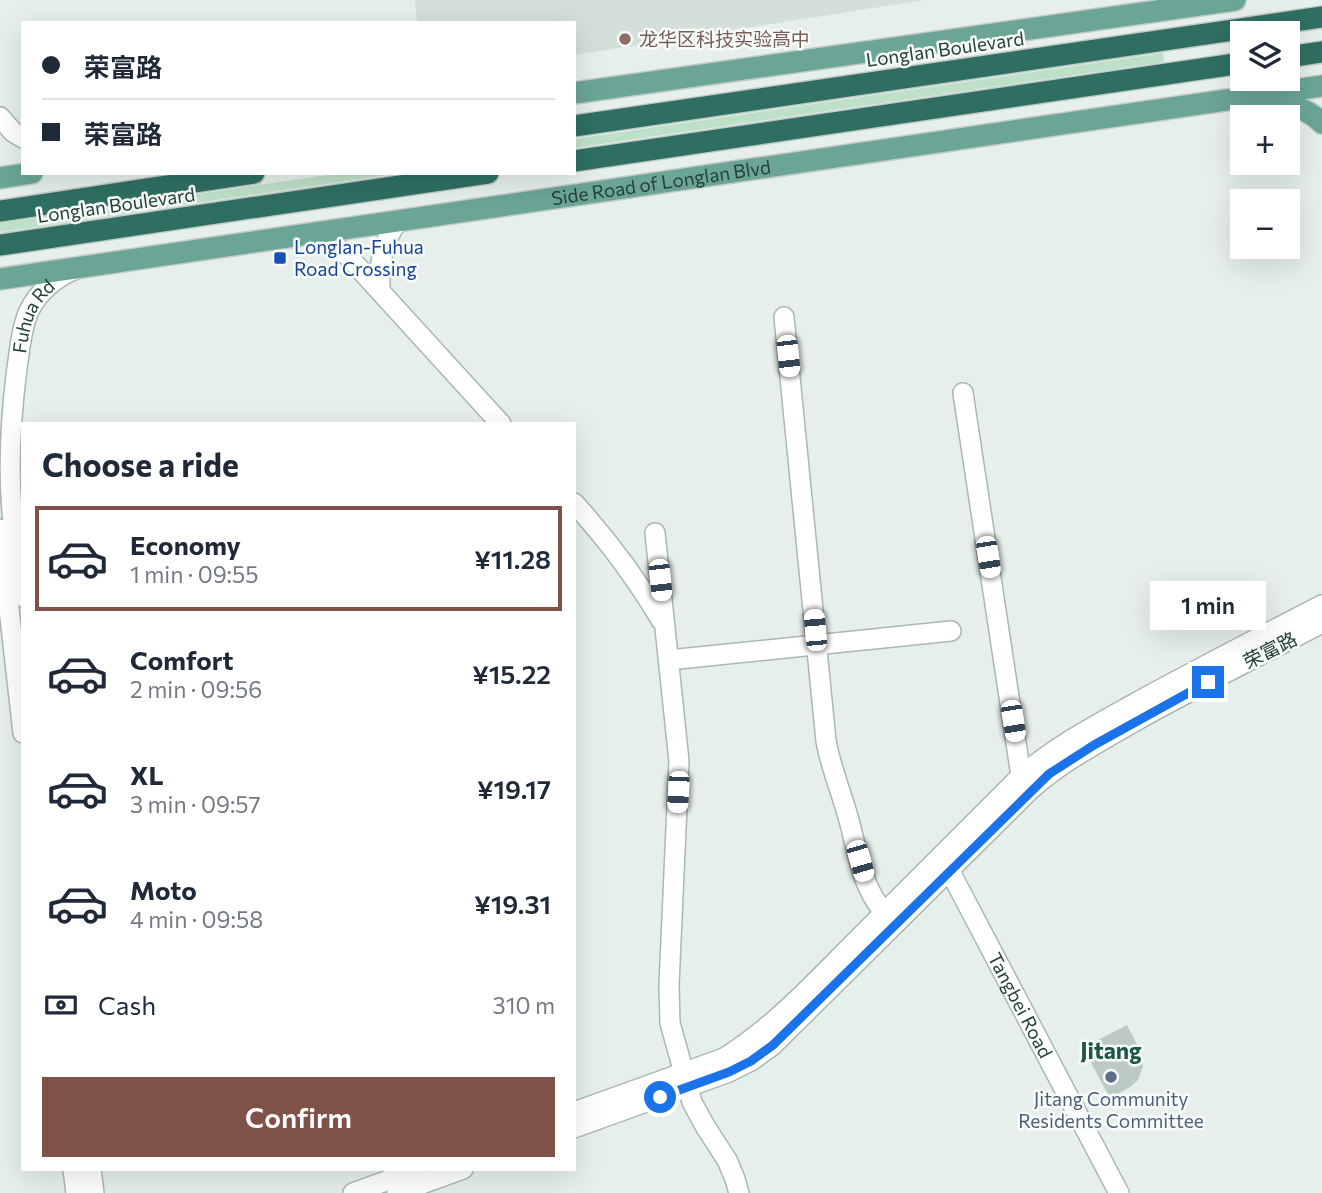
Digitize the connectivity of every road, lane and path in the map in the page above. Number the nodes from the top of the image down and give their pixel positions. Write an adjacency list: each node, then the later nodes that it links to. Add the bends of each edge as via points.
1 (1235, 0): 2 (main road)
2 (1205, 3): 8 (main road)
3 (1322, 17): 12 (highway, Longlan Boulevard)
4 (1322, 52): 5 (highway)
5 (1300, 55)
6 (1230, 65): 16 (highway)
7 (1322, 86): 9 (main road, Side Road of Longlan Blvd)
8 (576, 93)
9 (1242, 98): 13 (main road, via 1290,105); 22 (main road, Side Road of Longlan Blvd)
10 (576, 114): 12 (highway)
11 (0, 117): 15 (street)
12 (634, 117): 14 (highway, Longlan Boulevard)
13 (1322, 123)
14 (576, 126)
15 (21, 137)
16 (576, 161)
17 (21, 175): 20 (main road)
18 (241, 175): 21 (highway, Longlan Boulevard)
19 (474, 175): 24 (highway, Longlan Boulevard)
20 (0, 178)
21 (0, 211)
22 (399, 220): 23 (main road, Side Road of Longlan Blvd); 27 (street, via 384,245)
23 (306, 233): 25 (main road, Side Road of Longlan Blvd); 27 (street, via 341,250)
24 (0, 245)
25 (83, 266): 26 (main road, Side Road of Longlan Blvd); 34 (street, Fuhua Rd, via 53,282 30,309 24,324 10,472)
26 (0, 279)
27 (380, 291): 30 (street)
28 (784, 317): 39 (street)
29 (963, 393): 42 (street)
30 (499, 422)
31 (576, 505): 37 (street, via 620,557)
32 (0, 529): 41 (street)
33 (655, 533): 37 (street)
34 (21, 582)
35 (1322, 605): 42 (street, 荣富路, via 1062,744)
36 (1322, 623): 43 (street, 荣富路, via 1072,758)
37 (665, 627): 40 (street)
38 (951, 631): 39 (street)
39 (816, 645): 40 (street); 44 (street, via 829,759 863,875)
40 (668, 660): 45 (street, via 679,761 668,1004)
41 (21, 715)
42 (1021, 776): 43 (street, 荣富路)
43 (945, 863): 44 (street, 荣富路); 45 (street, 荣富路, via 773,1045 729,1072); 57 (street, Tangbei Road)
44 (884, 912): 45 (street, 荣富路, via 760,1034)
45 (685, 1080): 46 (street, 荣富路); 47 (street, 荣富路); 56 (street, via 692,1102 727,1160)
46 (576, 1111)
47 (576, 1127)
48 (73, 1171): 52 (street)
49 (91, 1171): 53 (street)
50 (414, 1171): 54 (street)
51 (458, 1171): 55 (street)
52 (76, 1193)
53 (94, 1193)
54 (353, 1193)
55 (397, 1193)
56 (738, 1193)
57 (1119, 1193)

